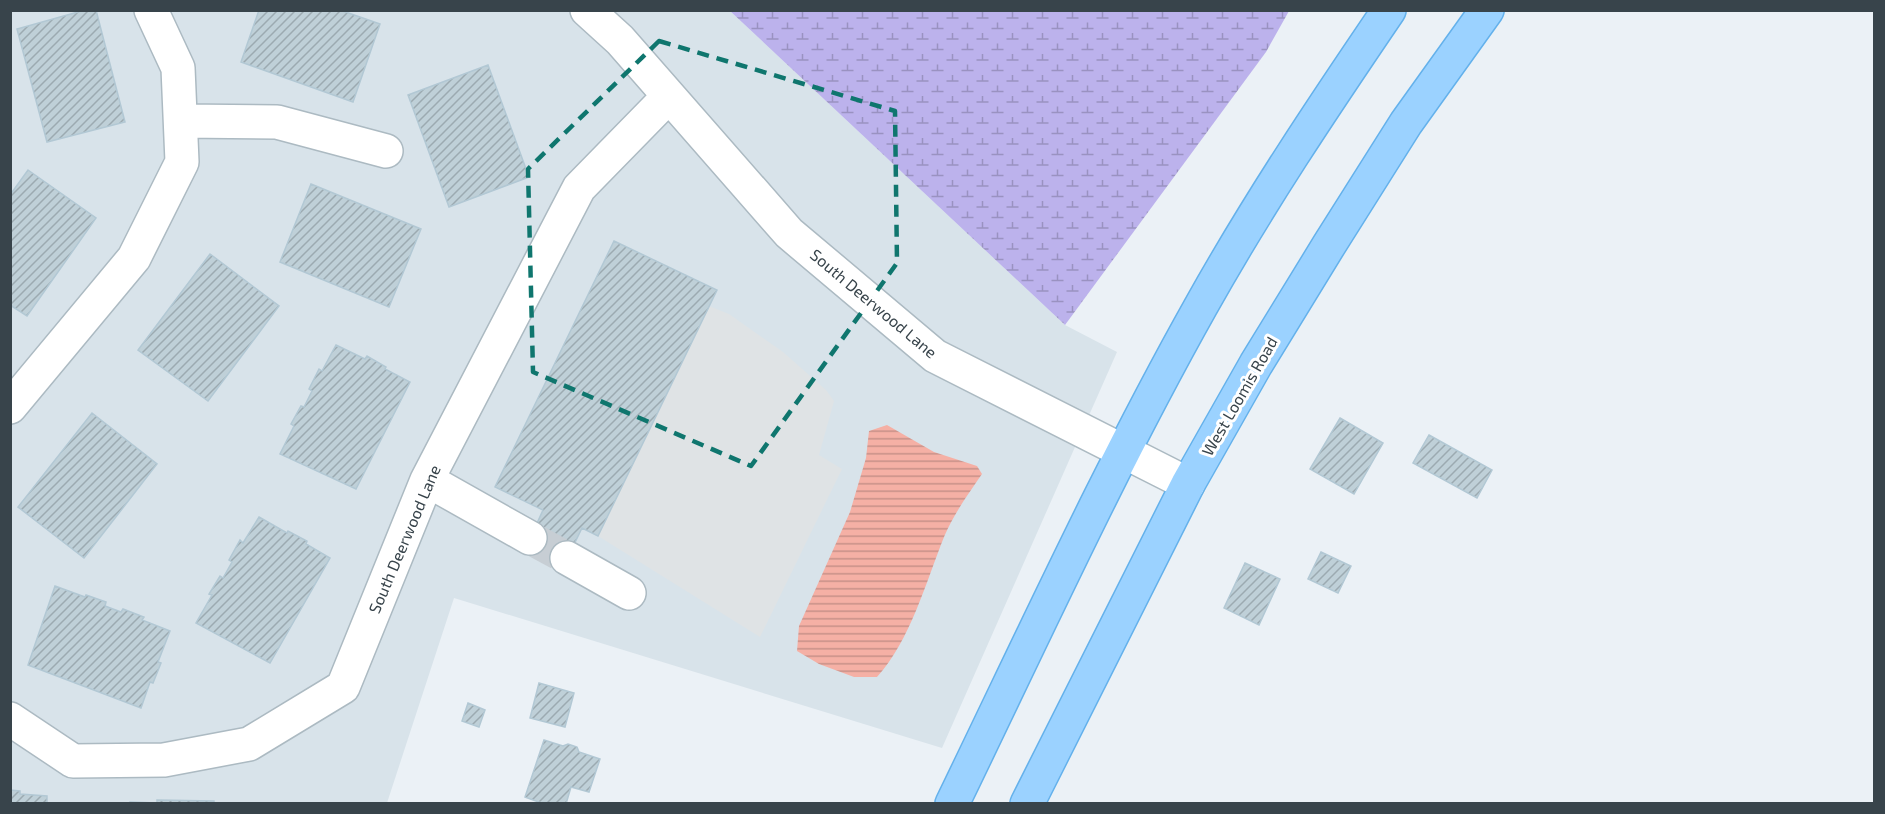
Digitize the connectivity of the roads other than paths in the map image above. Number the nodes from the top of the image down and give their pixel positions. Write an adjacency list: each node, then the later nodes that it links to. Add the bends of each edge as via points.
1 (151, 10): 6 (street, via 178,68)
2 (587, 10): 5 (street, South Deerwood Lane, via 621,40)
3 (1389, 10): 9 (main road, via 1273,182)
4 (1487, 10): 11 (main road, West Loomis Road, via 1406,123 1329,245)
5 (669, 96): 9 (street, South Deerwood Lane, via 789,233 935,356); 10 (street, South Deerwood Lane, via 579,188)
6 (181, 121): 7 (street, via 277,122); 8 (street, via 182,162 134,258)
7 (387, 151)
8 (10, 406)
9 (1123, 452): 11 (street, South Deerwood Lane); 16 (main road)
10 (426, 480): 12 (street); 15 (street, South Deerwood Lane, via 343,687 249,744 164,760 73,761)
11 (1188, 484): 17 (main road, West Loomis Road)
12 (530, 538)
13 (567, 558): 14 (street)
14 (629, 593)
15 (10, 719)
16 (952, 804)
17 (1027, 804)

